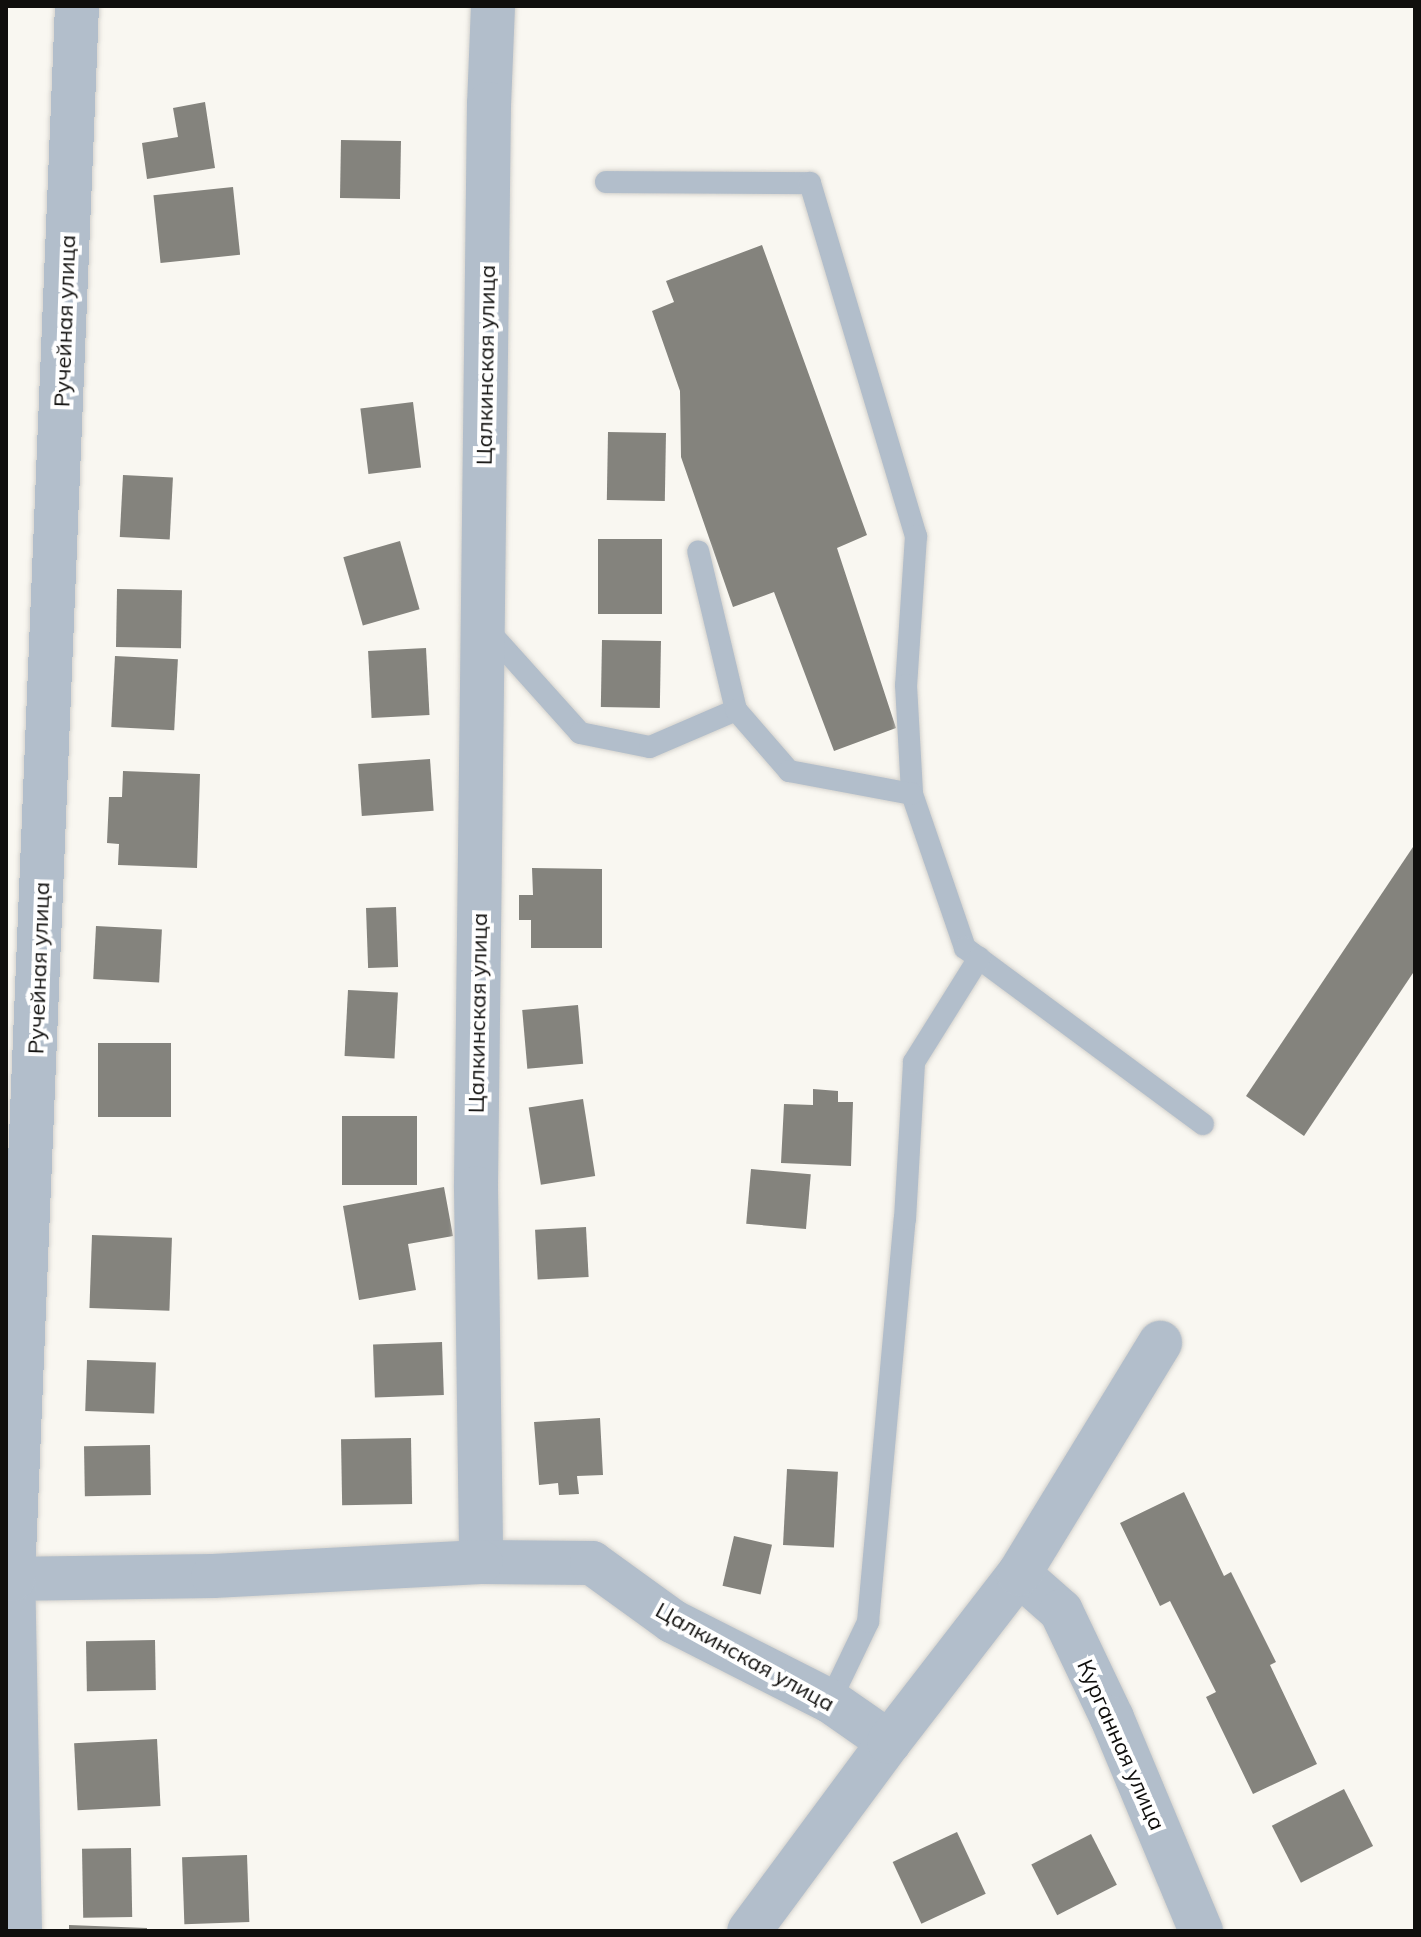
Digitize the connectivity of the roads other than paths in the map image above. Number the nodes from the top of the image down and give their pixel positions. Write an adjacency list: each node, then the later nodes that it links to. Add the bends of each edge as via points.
1 (77, 6): 13 (street, Ручейная улица)
2 (493, 6): 5 (street, Цалкинская улица)
3 (606, 182): 7 (lane, via 810,183 916,536 906,685)
4 (698, 551): 6 (lane)
5 (483, 625): 6 (lane, via 580,733 650,747); 11 (street, Цалкинская улица, via 476,1188)
6 (736, 710): 7 (lane, via 789,771)
7 (912, 794): 8 (lane, via 965,948)
8 (979, 958): 9 (lane); 14 (lane, via 914,1062 868,1622)
9 (1203, 1124)
10 (1160, 1343): 12 (street)
11 (481, 1562): 13 (street, via 213,1576); 14 (street, Цалкинская улица, via 592,1563 672,1621)
12 (1019, 1574): 15 (street); 18 (street, Курганная улица, via 1061,1611)
13 (10, 1579): 16 (street, Ручейная улица)
14 (830, 1701): 15 (street, Цалкинская улица)
15 (889, 1742): 17 (street)
16 (20, 1931)
17 (749, 1931)
18 (1201, 1931)

